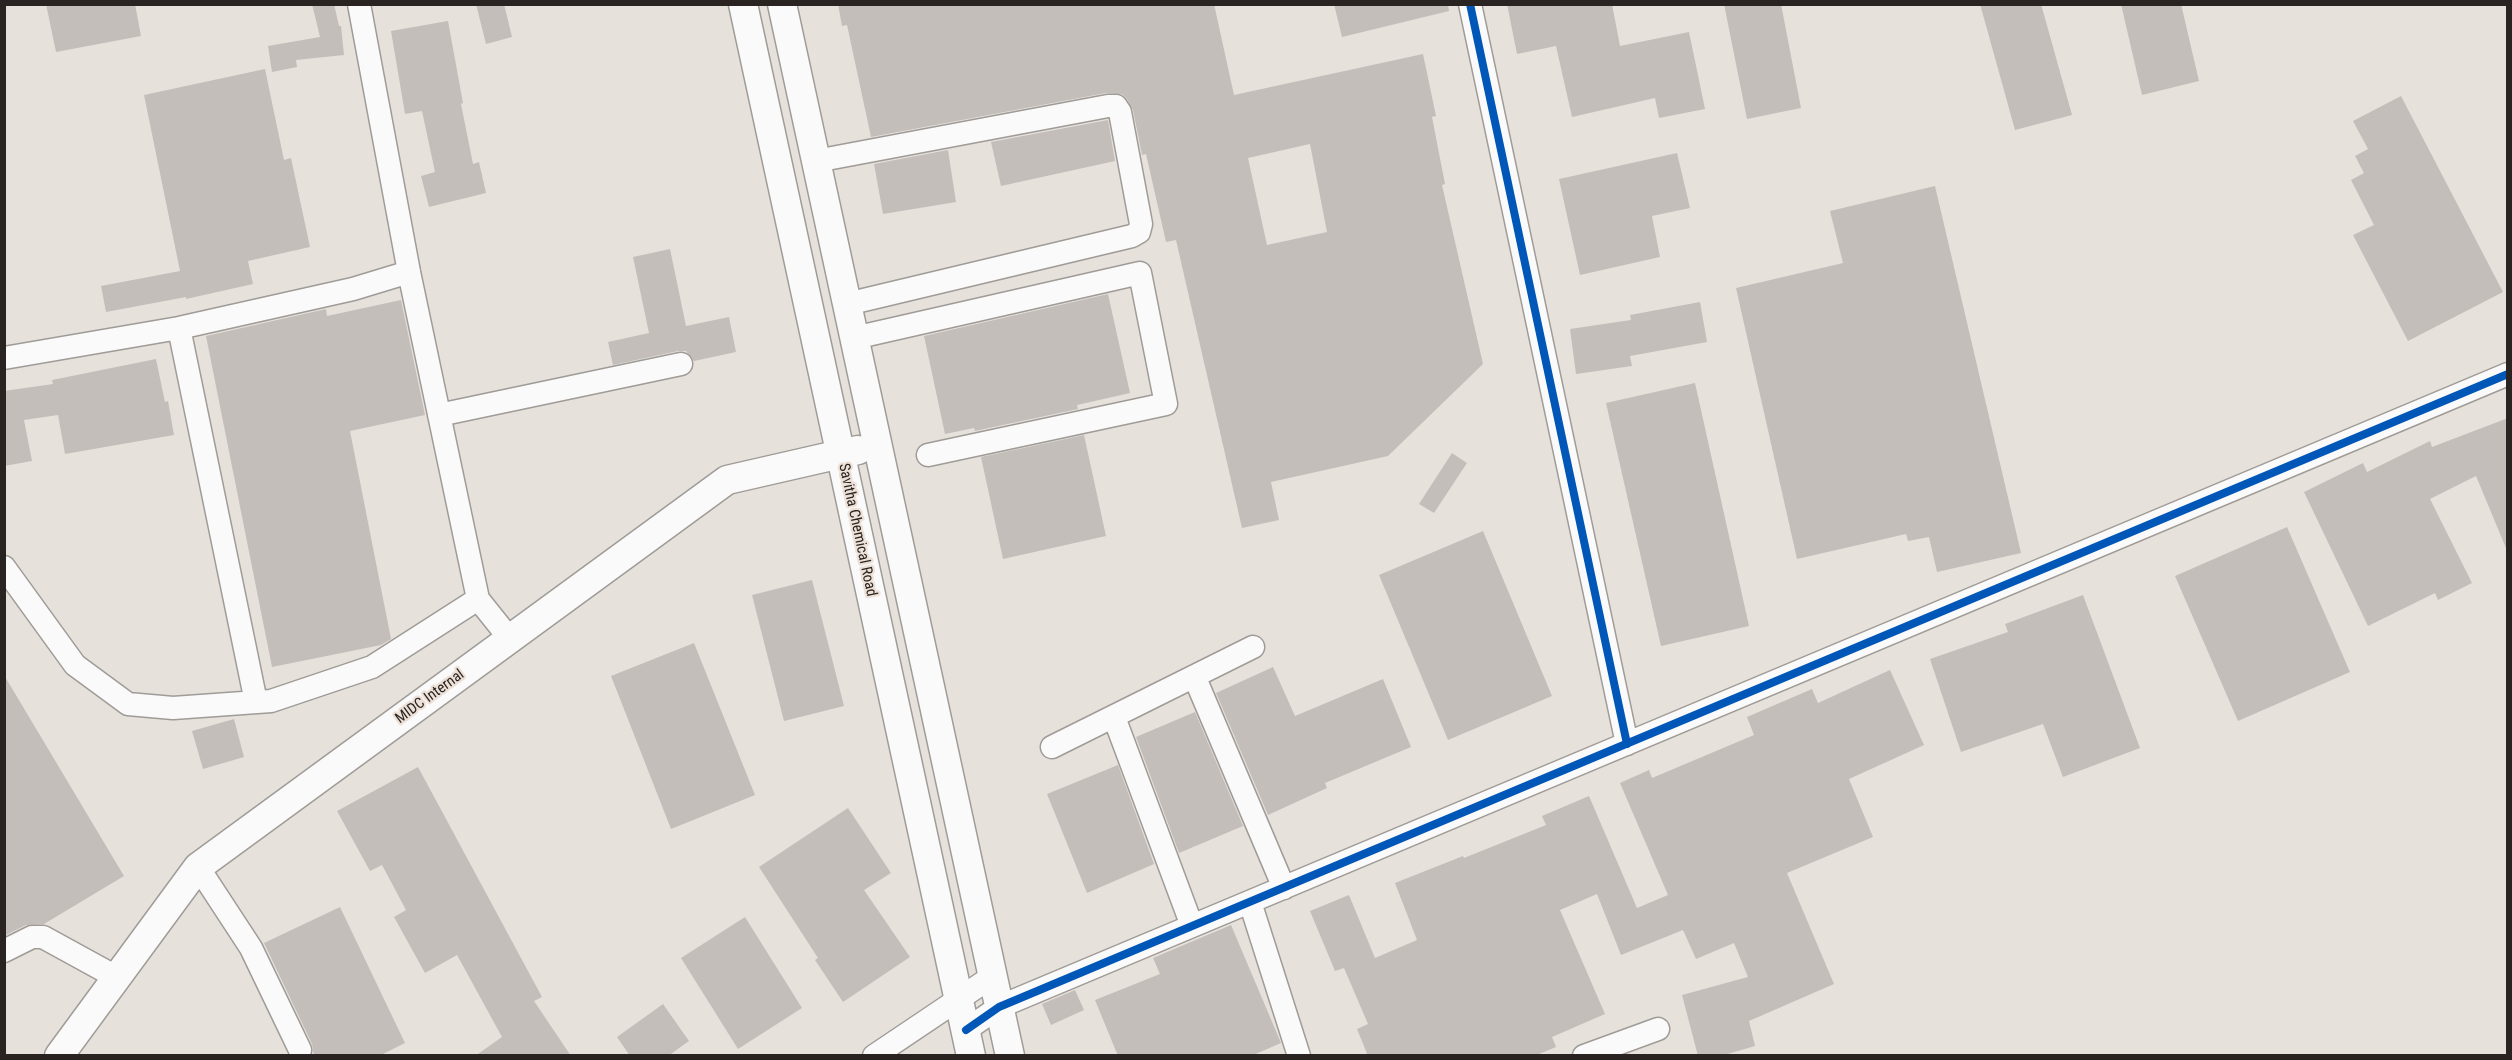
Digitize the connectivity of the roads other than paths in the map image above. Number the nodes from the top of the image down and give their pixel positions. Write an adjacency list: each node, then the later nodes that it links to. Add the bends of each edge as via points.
1 (359, 4): 6 (street)
2 (743, 4): 15 (main road, Savitha Chemical Road)
3 (782, 4): 5 (main road)
4 (1470, 4): 24 (street)
5 (816, 161): 7 (main road); 7 (street, via 1108,106 1116,106 1120,112 1141,224 1139,232)
6 (409, 272): 8 (street, via 353,289); 13 (street)
7 (847, 304): 9 (main road)
8 (179, 328): 10 (street); 22 (street)
9 (854, 338): 14 (main road); 16 (street, via 1140,273 1166,404)
10 (4, 358)
11 (681, 364): 13 (street)
12 (2508, 374): 24 (street)
13 (440, 415): 18 (street)
14 (878, 445): 15 (main road, MIDC Internal); 31 (main road)
15 (840, 454): 19 (main road, MIDC Internal, via 727,480); 33 (main road, Savitha Chemical Road)
16 (928, 455)
17 (4, 567): 22 (street, via 75,665 129,704 173,708)
18 (478, 599): 19 (street); 22 (street, via 372,667 271,701)
19 (510, 639): 26 (main road, MIDC Internal)
20 (1253, 647): 21 (street)
21 (1195, 678): 23 (street); 27 (street)
22 (256, 702)
23 (1114, 717): 25 (street); 29 (street)
24 (1627, 744): 27 (street)
25 (1052, 747)
26 (198, 867): 32 (main road, MIDC Internal); 37 (street, via 251,948)
27 (1284, 888): 28 (street)
28 (1250, 902): 29 (street); 42 (street)
29 (1192, 927): 34 (street)
30 (4, 951): 32 (street, via 32,937 44,936)
31 (993, 976): 33 (street); 34 (main road)
32 (116, 977): 39 (main road, MIDC Internal)
33 (958, 998): 36 (main road, Savitha Chemical Road); 40 (street)
34 (999, 1007): 36 (street); 41 (main road)
35 (1658, 1029): 38 (street)
36 (968, 1043)
37 (300, 1050)
38 (1586, 1055)
39 (59, 1056)
40 (874, 1056)
41 (1010, 1056)
42 (1299, 1056)

